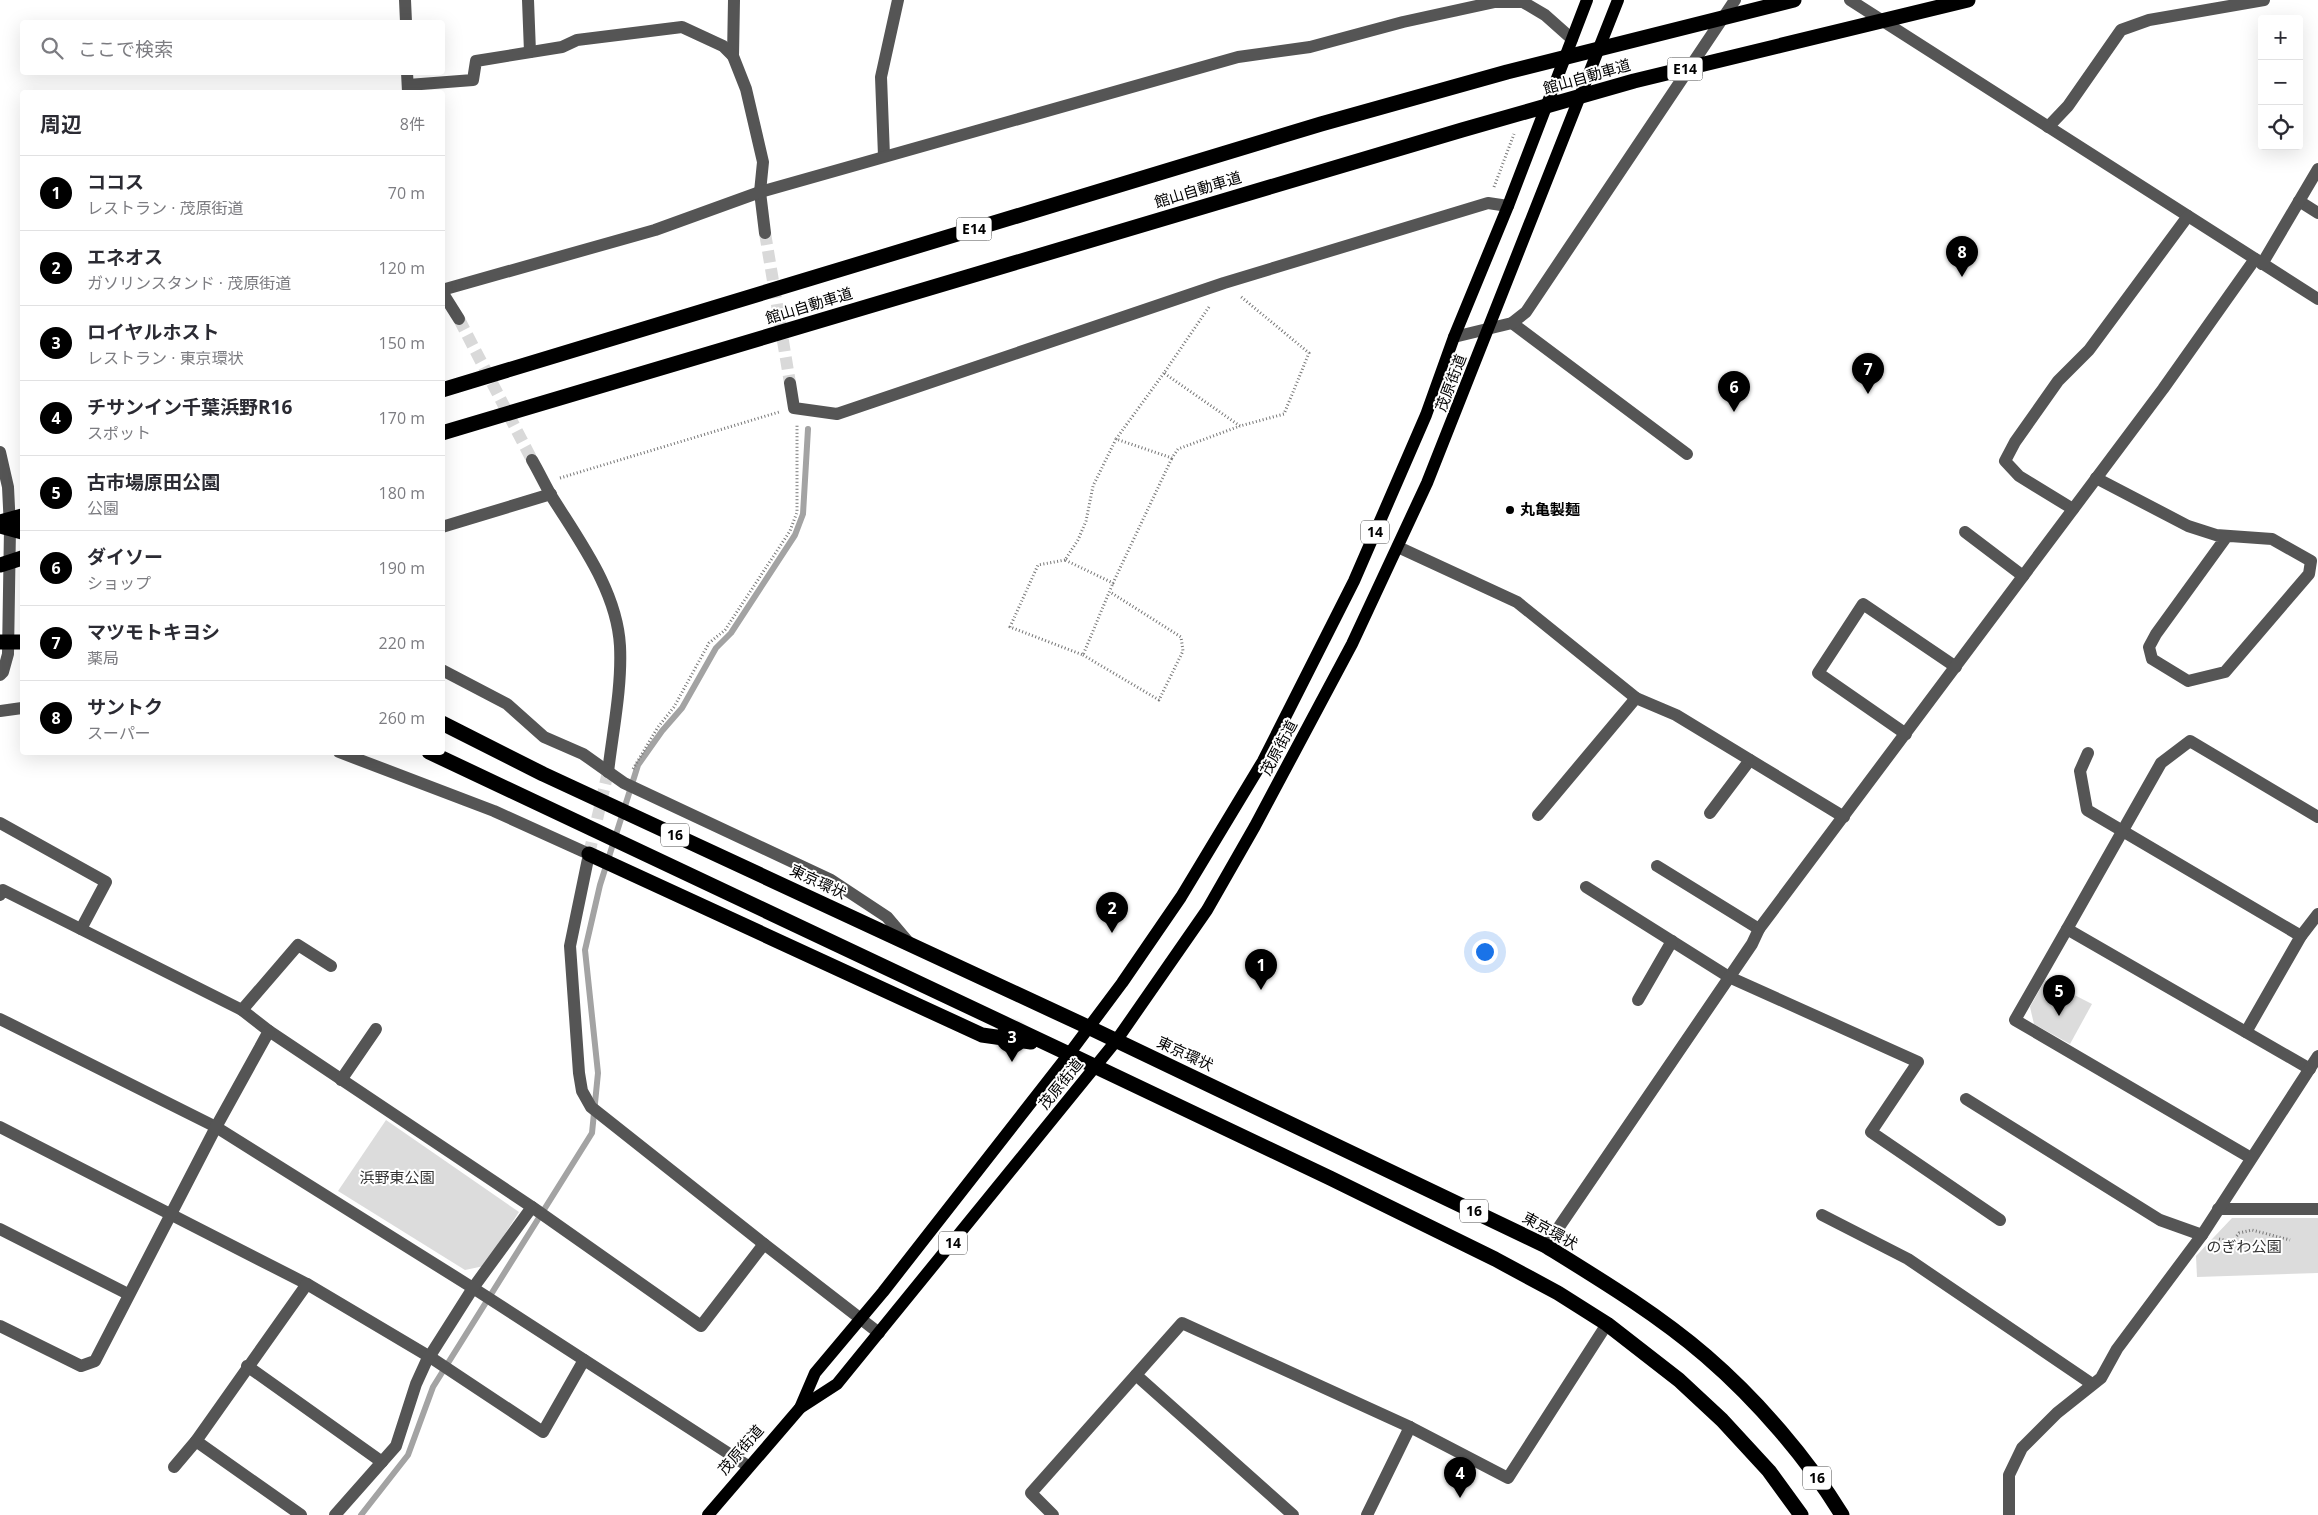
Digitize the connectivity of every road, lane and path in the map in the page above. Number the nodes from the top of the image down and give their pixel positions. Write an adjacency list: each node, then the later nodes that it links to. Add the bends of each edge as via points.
1 (405, 0): 13 (street)
2 (528, 0): 15 (street)
3 (734, 0): 16 (street)
4 (898, 0): 19 (street, via 881,78)
5 (1587, 0): 14 (main road, 茂原街道 / 14)
6 (1618, 0): 34 (main road, 茂原街道 / 14)
7 (1735, 0): 33 (street, via 1526,312)
8 (1794, 0): 38 (highway, 館山自動車道 / E14, via 1507,72 1321,124)
9 (1850, 0): 18 (street)
10 (1968, 0): 41 (highway, 館山自動車道 / E14, via 1634,81)
11 (2264, 0): 18 (street, via 2149,20 2121,30 2068,106)
12 (1496, 1): 14 (street, via 1523,2 1545,15); 19 (street, via 1310,47 1238,57)
13 (406, 20)
14 (1572, 39): 23 (main road, 茂原街道 / 14)
15 (530, 52): 16 (street, via 562,47 577,40 682,27 723,46); 17 (street, via 476,62 473,80)
16 (733, 56): 21 (street, via 746,89 762,162)
17 (408, 83)
18 (2048, 127): 25 (street)
19 (884, 156): 21 (street)
20 (2318, 170): 22 (street)
21 (760, 192): 26 (street); 29 (street, via 655,230)
22 (2299, 201): 24 (street); 27 (street)
23 (1508, 206): 28 (street, via 1488,203); 35 (main road, 茂原街道 / 14)
24 (2318, 214)
25 (2188, 216): 27 (street); 50 (street, via 2089,350 2058,381 2005,461 2019,476)
26 (765, 233)
27 (2259, 262): 31 (street); 47 (street)
28 (1224, 283): 36 (path); 39 (street, via 837,414); 40 (path, via 1309,353 1284,414)
29 (445, 290)
30 (445, 296): 32 (street)
31 (2318, 300)
32 (459, 319)
33 (1512, 323): 34 (street); 44 (street)
34 (1489, 330): 35 (street); 56 (main road, 茂原街道 / 14, via 1431,475)
35 (1454, 337): 102 (main road, 茂原街道 / 14, via 1426,415 1354,580 1263,761 1182,897)
36 (1164, 373): 40 (path); 42 (path)
37 (790, 383): 39 (street)
38 (445, 389)
39 (794, 408): 48 (path); 79 (path, via 799,432 797,512 790,531 725,630 710,643 674,707)
40 (1240, 426): 45 (path, via 1178,449)
41 (445, 432)
42 (1116, 439): 45 (path); 58 (path, via 1093,486 1086,521 1078,540)
43 (0, 452): 53 (street, via 8,487)
44 (1687, 454)
45 (1172, 458): 61 (path)
46 (532, 460): 48 (street)
47 (2096, 478): 50 (street); 55 (street, via 2188,526)
48 (545, 482): 49 (street)
49 (550, 494): 52 (street); 78 (street, via 595,567 614,615 620,645)
50 (2073, 509): 60 (street)
51 (20, 518): 53 (highway)
52 (445, 526)
53 (8, 527): 68 (street, via 8,654)
54 (1965, 532): 60 (street)
55 (2227, 536): 55 (street, via 2272,539 2311,561 2309,574 2226,672 2188,681 2152,659 2149,647)
56 (1398, 547): 69 (street, via 1518,602); 106 (main road, 茂原街道 / 14, via 1352,644 1256,826 1207,910)
57 (20, 559): 59 (highway)
58 (1065, 560): 61 (path); 65 (path, via 1038,565 1010,627)
59 (0, 565)
60 (2023, 576): 66 (street)
61 (1113, 583): 62 (path)
62 (1110, 592): 65 (path); 65 (path, via 1181,637 1184,651 1159,700)
63 (0, 642): 64 (highway)
64 (20, 642)
65 (1083, 655)
66 (1956, 667): 73 (street); 73 (street, via 1864,604 1818,673)
67 (445, 672): 78 (street, via 507,704 544,737 583,754)
68 (0, 675)
69 (1636, 698): 77 (street, via 1676,715); 81 (street)
70 (20, 708): 71 (street)
71 (0, 711)
72 (445, 725): 96 (highway, 東京環状 / 16, via 543,774)
73 (1906, 734): 82 (street)
74 (2088, 752): 85 (street, via 2080,771 2087,810)
75 (347, 755): 86 (street, via 494,811)
76 (436, 755): 107 (highway, 16)
77 (1750, 760): 80 (street); 82 (street)
78 (608, 772): 79 (street)
79 (624, 783): 96 (street, via 831,880 887,917)
80 (1710, 813)
81 (1538, 815)
82 (1844, 817): 91 (street)
83 (2318, 817): 85 (street, via 2190,741 2161,763)
84 (0, 823): 93 (street, via 106,882)
85 (2122, 831): 92 (street); 94 (street)
86 (589, 854): 107 (highway, 16, via 982,1034); 126 (street, via 570,946 582,1091 591,1106)
87 (1657, 866): 91 (street)
88 (1586, 888): 95 (street)
89 (1, 891): 93 (street)
90 (2318, 914): 94 (street)
91 (1759, 929): 98 (street)
92 (2067, 929): 105 (street); 116 (street, via 2015,1020)
93 (81, 930): 100 (street)
94 (2301, 936): 105 (street)
95 (1672, 941): 98 (street); 99 (street)
96 (910, 944): 102 (highway, 東京環状 / 16)
97 (331, 966): 100 (street, via 298,945)
98 (1729, 977): 122 (street, via 1918,1062 1871,1132); 127 (street)
99 (1638, 1000)
100 (242, 1010): 104 (street)
101 (0, 1019): 115 (street)
102 (1088, 1027): 106 (highway, 東京環状 / 16); 108 (main road, 茂原街道 / 14)
103 (376, 1028): 112 (street)
104 (270, 1031): 112 (street); 115 (street)
105 (2246, 1032): 111 (street)
106 (1116, 1041): 110 (main road, 茂原街道 / 14); 127 (highway, 東京環状 / 16)
107 (1047, 1045): 108 (highway, 16)
108 (1069, 1054): 110 (highway, 16); 131 (main road, 茂原街道 / 14)
109 (2318, 1056): 111 (street)
110 (1096, 1068): 132 (highway, 16, via 1495,1260 1558,1293); 134 (main road, 茂原街道 / 14)
111 (2310, 1069): 116 (street)
112 (341, 1080): 117 (street)
113 (1966, 1099): 124 (street, via 2160,1220)
114 (0, 1127): 120 (street)
115 (216, 1127): 120 (street); 129 (street)
116 (2251, 1158): 118 (street)
117 (532, 1207): 126 (street, via 701,1326); 129 (street)
118 (2218, 1209): 119 (street); 124 (street)
119 (2318, 1209)
120 (172, 1214): 128 (street); 130 (street)
121 (1822, 1215): 139 (street, via 1908,1259)
122 (2000, 1220)
123 (0, 1229): 130 (street)
124 (2202, 1235): 125 (path, via 2232,1242 2239,1233 2252,1230); 139 (street, via 2100,1378)
125 (2290, 1240)
126 (764, 1244): 131 (street)
127 (1546, 1246): 153 (highway, 東京環状 / 16, via 1617,1290 1707,1356 1791,1442)
128 (307, 1284): 135 (street); 137 (street)
129 (473, 1288): 135 (street); 136 (street)
130 (128, 1294): 133 (street, via 95,1361 81,1366)
131 (860, 1319): 134 (street); 140 (main road, 茂原街道 / 14, via 815,1374)
132 (1607, 1324): 141 (street, via 1508,1478); 152 (highway, 16, via 1679,1380 1722,1420 1768,1470)
133 (0, 1326)
134 (879, 1333): 140 (main road, 茂原街道 / 14, via 837,1384)
135 (430, 1356): 136 (street, via 543,1432); 143 (street, via 416,1384 396,1446)
136 (584, 1360): 144 (street)
137 (247, 1366): 142 (street); 143 (street)
138 (1136, 1375): 141 (street, via 1182,1323); 149 (street, via 1031,1494); 150 (street)
139 (2092, 1384): 154 (street, via 2022,1448 2009,1475)
140 (800, 1408): 144 (main road, 茂原街道 / 14)
141 (1410, 1427): 151 (street)
142 (196, 1441): 145 (street); 146 (street)
143 (382, 1462): 147 (street)
144 (748, 1466): 148 (main road, 茂原街道 / 14)
145 (174, 1467)
146 (301, 1515)
147 (335, 1515)
148 (708, 1515)
149 (1053, 1515)
150 (1293, 1515)
151 (1367, 1515)
152 (1801, 1515)
153 (1842, 1515)
154 (2009, 1515)

